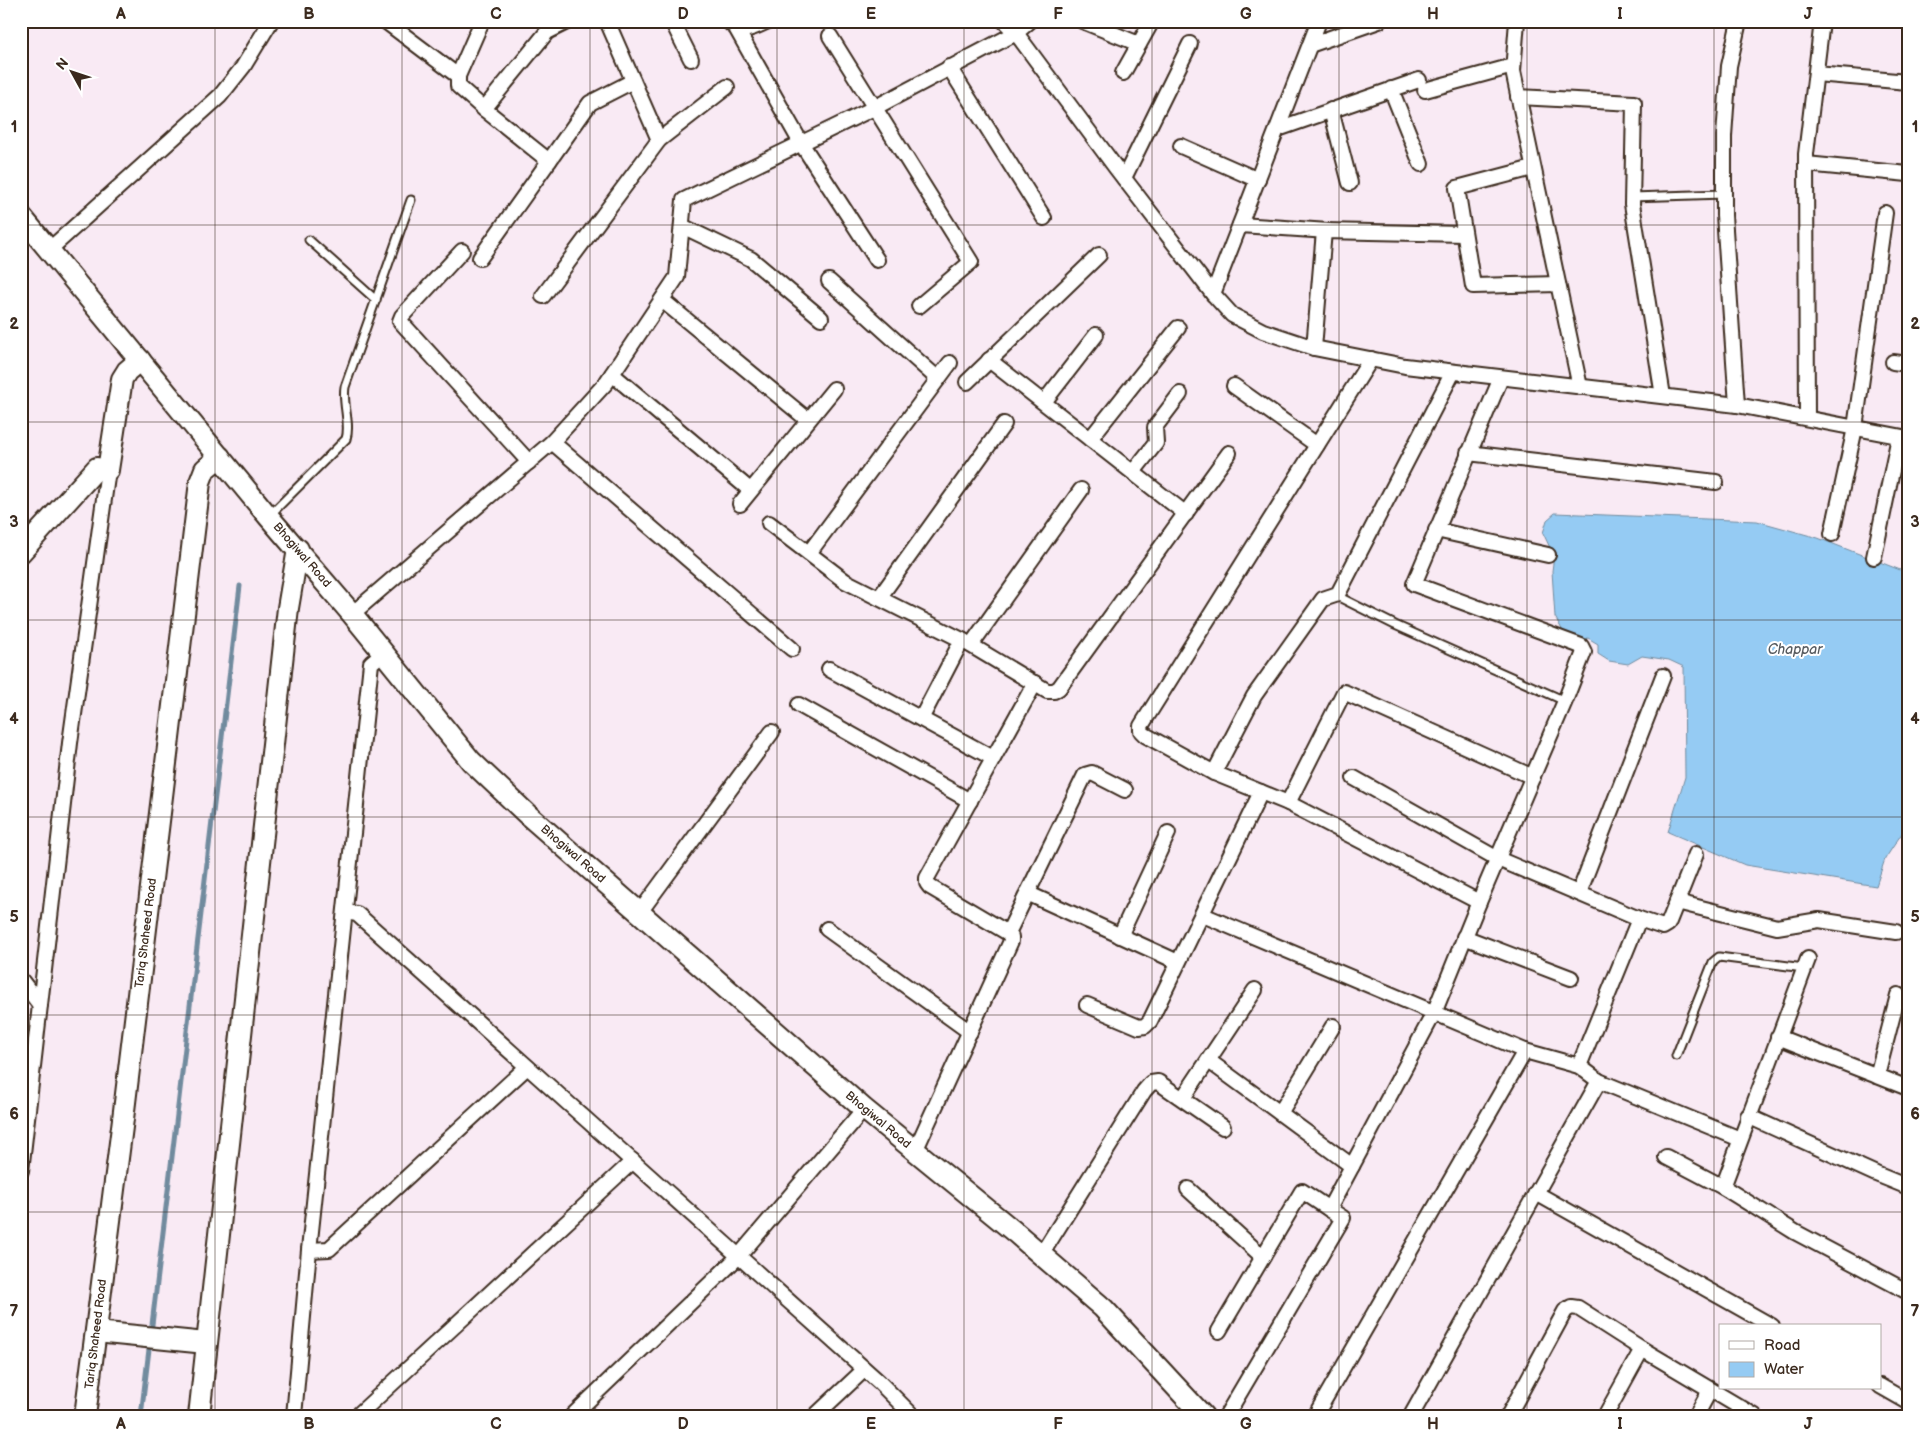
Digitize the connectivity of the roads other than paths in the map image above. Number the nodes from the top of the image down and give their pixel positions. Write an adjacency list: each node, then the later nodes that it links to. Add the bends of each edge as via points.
1 (270, 21): 60 (street, via 243,67 220,96)
2 (385, 21): 28 (street)
3 (482, 21): 28 (street)
4 (569, 21): 35 (street, via 547,32)
5 (607, 21): 29 (street)
6 (672, 21): 23 (street)
7 (768, 21): 17 (street, via 749,30 740,30)
8 (1004, 21): 18 (street)
9 (1030, 21): 18 (street)
10 (1082, 21): 20 (street)
11 (1152, 21): 20 (street)
12 (1319, 21): 22 (street)
13 (1379, 21): 22 (street)
14 (1517, 21): 24 (street)
15 (1739, 21): 49 (street, via 1729,66)
16 (1822, 21): 27 (street)
17 (732, 25): 39 (street)
18 (1016, 33): 25 (street); 46 (street)
19 (830, 36): 34 (street)
20 (1139, 44): 26 (street)
21 (1190, 44): 46 (street)
22 (1310, 45): 37 (street)
23 (691, 59)
24 (1513, 66): 32 (street); 33 (street)
25 (949, 67): 34 (street); 54 (street)
26 (1123, 73)
27 (1816, 74): 30 (street); 43 (street)
28 (458, 76): 35 (street, via 458,86)
29 (633, 81): 38 (street); 41 (street, via 590,103)
30 (1908, 82)
31 (727, 87): 38 (street)
32 (1391, 89): 36 (street); 42 (street)
33 (1518, 97): 44 (street); 50 (street, via 1634,103)
34 (874, 108): 39 (street); 71 (street, via 971,262)
35 (484, 109): 41 (street)
36 (1330, 110): 37 (street); 48 (street)
37 (1278, 128): 47 (street)
38 (659, 140): 68 (street)
39 (801, 142): 56 (street, via 684,200); 64 (street)
40 (1181, 146): 47 (street)
41 (549, 161): 63 (street)
42 (1421, 164)
43 (1806, 164): 45 (street); 94 (street)
44 (1533, 168): 58 (street, via 1457,188); 66 (street)
45 (1908, 174)
46 (1124, 178): 67 (street)
47 (1258, 180): 55 (street)
48 (1350, 183)
49 (1724, 194): 50 (lane); 93 (street)
50 (1632, 197): 91 (street)
51 (411, 200): 69 (lane)
52 (1885, 213): 97 (street)
53 (21, 216): 60 (main road, Bhogiwal Road)
54 (1044, 218)
55 (1240, 225): 57 (street); 67 (street)
56 (682, 226): 70 (street, via 677,277); 72 (street, via 750,259)
57 (1328, 231): 58 (street); 75 (street, via 1324,231)
58 (1464, 234): 66 (street, via 1473,286)
59 (309, 240): 69 (lane)
60 (50, 250): 77 (main road, Bhogiwal Road)
61 (462, 252): 105 (street, via 400,321)
62 (1099, 255): 78 (street)
63 (480, 258)
64 (878, 260)
65 (829, 281): 84 (street)
66 (1558, 284): 88 (street)
67 (1213, 294): 75 (street, via 1232,316 1263,331)
68 (543, 296)
69 (376, 300): 113 (lane, via 344,387 346,438)
70 (662, 300): 83 (street); 95 (street)
71 (919, 306)
72 (821, 318)
73 (1178, 328): 99 (street)
74 (1096, 335): 92 (street)
75 (1314, 348): 76 (street)
76 (1371, 359): 82 (street); 101 (street)
77 (140, 360): 104 (main road, Bhogiwal Road); 106 (main road, via 122,379)
78 (989, 360): 86 (street); 92 (street)
79 (1893, 362): 81 (street)
80 (950, 363): 84 (street)
81 (1908, 364)
82 (1453, 372): 85 (street); 122 (street)
83 (612, 374): 100 (street); 109 (street)
84 (938, 378): 119 (street)
85 (1501, 378): 88 (street); 103 (street)
86 (967, 382)
87 (1234, 386): 101 (street)
88 (1580, 387): 91 (street)
89 (834, 389): 95 (street)
90 (1180, 394): 107 (street, via 1155,426 1156,443)
91 (1663, 396): 93 (street)
92 (1044, 402): 99 (street)
93 (1737, 404): 94 (street)
94 (1807, 418): 97 (street)
95 (808, 420): 109 (street)
96 (1004, 424): 123 (street)
97 (1855, 428): 98 (street); 116 (street)
98 (1904, 437): 121 (street)
99 (1090, 439): 107 (street)
100 (552, 442): 105 (street); 126 (street)
101 (1317, 446): 136 (street, via 1141,726 1145,735)
102 (1229, 453): 112 (street)
103 (1468, 453): 108 (street); 115 (street)
104 (220, 457): 113 (main road, Bhogiwal Road); 203 (main road, Tariq Shaheed Road, via 205,469 200,482)
105 (529, 462): 124 (street)
106 (108, 470): 118 (main road, via 97,468); 165 (street, via 70,743)
107 (1133, 472): 112 (street)
108 (1716, 482)
109 (750, 490): 111 (street)
110 (1081, 490): 125 (street)
111 (740, 504)
112 (1186, 514): 130 (street, via 1059,688 1047,691)
113 (268, 516): 117 (main road, Bhogiwal Road)
114 (769, 523): 119 (street)
115 (1436, 530): 120 (street); 131 (street, via 1414,584 1581,646 1584,652)
116 (1832, 534)
117 (298, 549): 124 (main road, Bhogiwal Road); 204 (main road, via 288,608)
118 (21, 552)
119 (809, 553): 123 (street, via 845,581)
120 (1548, 555)
121 (1874, 557)
122 (1337, 596): 131 (lane, via 1394,625); 136 (street, via 1323,599 1254,696)
123 (879, 598): 125 (street)
124 (352, 614): 127 (main road, Bhogiwal Road)
125 (966, 642): 130 (street); 133 (street)
126 (792, 650)
127 (383, 652): 150 (street, via 372,663); 151 (main road, Bhogiwal Road, via 471,761)
128 (829, 669): 133 (street)
129 (1663, 676): 147 (street)
130 (1034, 683): 135 (street)
131 (1566, 701): 138 (street)
132 (799, 705): 141 (street)
133 (921, 719): 135 (street)
134 (772, 732): 151 (street)
135 (993, 758): 141 (street)
136 (1214, 773): 140 (street)
137 (1354, 778): 145 (street)
138 (1533, 778): 142 (street, via 1344,692); 145 (street)
139 (1125, 790): 146 (street, via 1092,773 1085,775)
140 (1262, 792): 142 (street); 152 (street)
141 (970, 801): 156 (street, via 927,883)
142 (1288, 803): 148 (street)
143 (1168, 833): 157 (street)
144 (1696, 854): 149 (street)
145 (1498, 860): 147 (street); 148 (street)
146 (1027, 893): 156 (street); 157 (street)
147 (1579, 893): 153 (street)
148 (1479, 902): 158 (street)
149 (1677, 902): 153 (street, via 1664,927); 155 (street, via 1777,927 1819,920)
150 (346, 912): 175 (street, via 357,914); 196 (street)
151 (640, 912): 180 (main road, Bhogiwal Road)
152 (1203, 915): 159 (street); 167 (street)
153 (1639, 919): 174 (street)
154 (826, 929): 169 (street)
155 (1896, 932)
156 (1008, 933): 169 (street, via 1011,941)
157 (1120, 936): 159 (street)
158 (1464, 937): 161 (street); 167 (street)
159 (1178, 962): 166 (street, via 1145,1026 1139,1027)
160 (1806, 963): 170 (street); 172 (lane, via 1716,959 1712,962)
161 (1571, 978)
162 (21, 980): 165 (street)
163 (1255, 990): 173 (street)
164 (1898, 995): 176 (street)
165 (40, 1005): 185 (street)
166 (1087, 1005)
167 (1434, 1013): 171 (street); 189 (street)
168 (1333, 1026): 181 (street)
169 (970, 1032): 186 (street)
170 (1778, 1036): 176 (street); 182 (street)
171 (1525, 1051): 174 (street); 219 (street)
172 (1676, 1056)
173 (1209, 1061): 179 (street); 181 (street)
174 (1579, 1066): 177 (street)
175 (527, 1067): 188 (street); 196 (street, via 329,1249)
176 (1877, 1076): 178 (street)
177 (1598, 1081): 184 (street); 194 (street)
178 (1908, 1088)
179 (1183, 1098): 183 (street); 197 (street, via 1158,1082 1144,1091)
180 (864, 1109): 186 (main road, Bhogiwal Road); 198 (street)
181 (1280, 1113): 189 (street)
182 (1748, 1116): 184 (street); 192 (street)
183 (1224, 1127)
184 (1740, 1139): 191 (street)
185 (23, 1140): 190 (street)
186 (915, 1150): 197 (main road, Bhogiwal Road)
187 (1666, 1157): 191 (street)
188 (633, 1161): 198 (street); 213 (street)
189 (1352, 1166): 195 (street)
190 (21, 1170)
191 (1723, 1187): 200 (street, via 1795,1232)
192 (1908, 1187)
193 (1188, 1189): 199 (street)
194 (1536, 1193): 201 (street); 220 (street)
195 (1329, 1208): 199 (street, via 1302,1191); 218 (street, via 1343,1218)
196 (309, 1250): 212 (street)
197 (1041, 1255): 217 (main road, Bhogiwal Road, via 1103,1308)
198 (738, 1256): 206 (street); 214 (street)
199 (1263, 1257): 202 (street)
200 (1908, 1292)
201 (1768, 1324)
202 (1219, 1331)
203 (96, 1332): 204 (main road); 210 (main road, Tariq Shaheed Road)
204 (206, 1343): 211 (main road)
205 (1642, 1349): 208 (street); 221 (street, via 1578,1308 1571,1307 1565,1311); 222 (street)
206 (864, 1370): 215 (street); 216 (street)
207 (1882, 1387): 209 (street)
208 (1710, 1390): 223 (street); 224 (street)
209 (1908, 1402)
210 (85, 1416)
211 (199, 1416)
212 (294, 1416)
213 (358, 1416)
214 (572, 1416)
215 (815, 1416)
216 (913, 1416)
217 (1203, 1416)
218 (1226, 1416)
219 (1316, 1416)
220 (1411, 1416)
221 (1508, 1416)
222 (1605, 1416)
223 (1696, 1416)
224 (1755, 1416)

